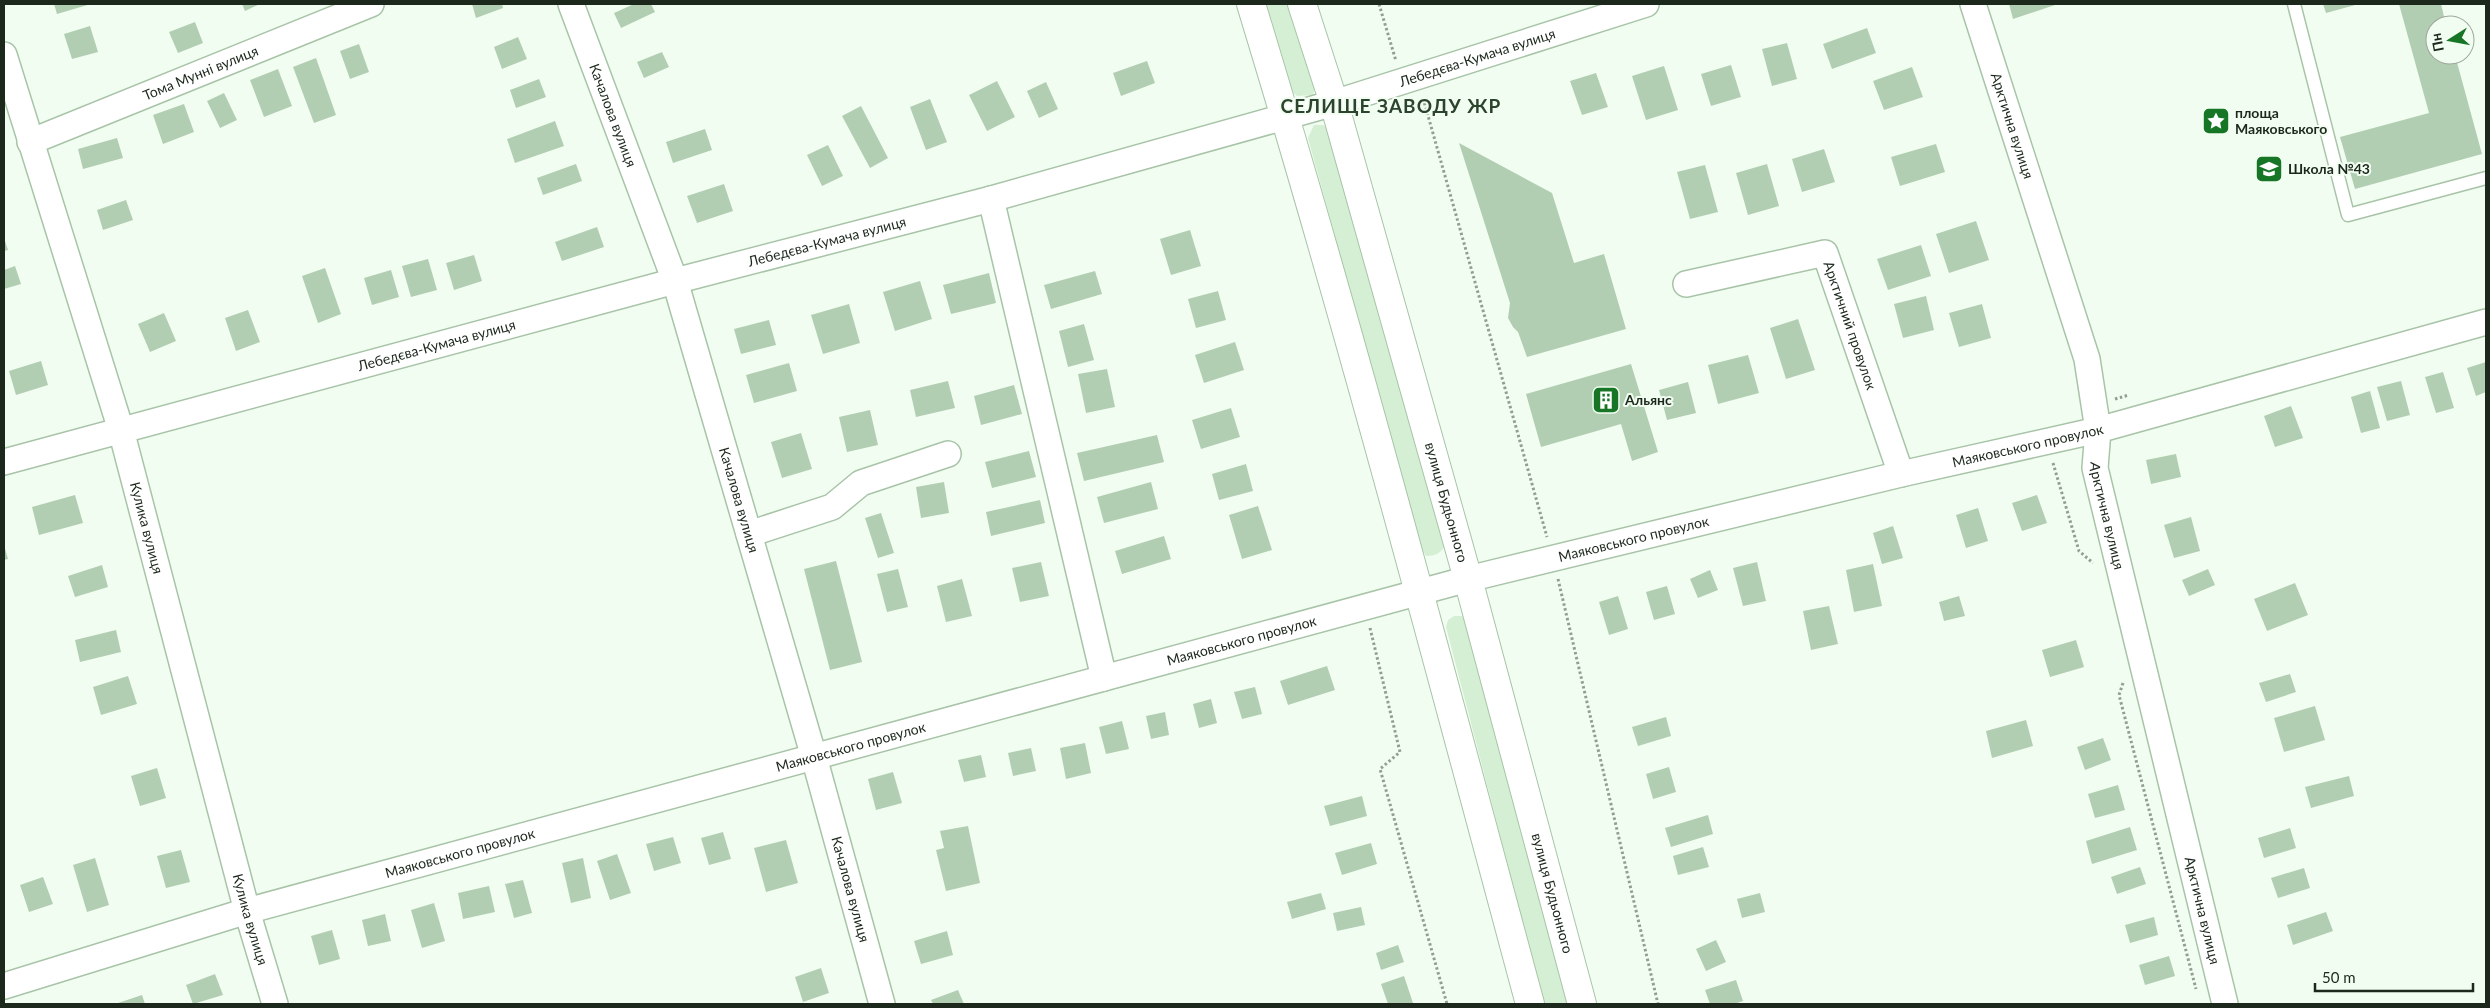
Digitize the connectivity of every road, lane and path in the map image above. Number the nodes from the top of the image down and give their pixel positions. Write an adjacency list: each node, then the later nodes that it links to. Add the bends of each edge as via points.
1 (371, 4): 13 (street, Тома Мунні вулиця)
2 (571, 4): 16 (street, Качалова вулиця)
3 (1251, 4): 12 (main road)
4 (1302, 4): 11 (main road, вулиця Будьонного)
5 (1379, 4): 10 (path)
6 (1646, 4): 10 (street, Лебедєва-Кумача вулиця)
7 (1973, 4): 20 (street, Арктична вулиця, via 2087,359)
8 (2294, 4): 14 (lane, via 2348,215)
9 (4, 55): 13 (street, Кулика вулиця)
10 (1409, 78): 11 (street, Лебедєва-Кумача вулиця); 26 (path)
11 (1334, 103): 12 (street, Лебедєва-Кумача вулиця); 28 (main road, вулиця Будьонного)
12 (1285, 116): 15 (street, Лебедєва-Кумача вулиця); 29 (main road)
13 (30, 142): 19 (street, Кулика вулиця)
14 (2486, 178)
15 (991, 199): 16 (street, Лебедєва-Кумача вулиця); 32 (street)
16 (675, 281): 19 (street, Лебедєва-Кумача вулиця); 25 (street, Качалова вулиця)
17 (1686, 284): 24 (street, Арктичний провулок, via 1825,253)
18 (2486, 322): 20 (street, Маяковського провулок)
19 (121, 430): 23 (street, Лебедєва-Кумача вулиця); 34 (street, Кулика вулиця)
20 (2098, 430): 21 (street, Маяковського провулок); 43 (street, Арктична вулиця, via 2095,468)
21 (2046, 442): 24 (street, Маяковського провулок); 27 (path, via 2079,551 2092,561)
22 (948, 454): 25 (street, via 861,483 832,507)
23 (4, 462)
24 (1901, 474): 26 (street, Маяковського провулок)
25 (749, 534): 33 (street, Качалова вулиця)
26 (1553, 558): 28 (street, Маяковського провулок); 42 (path)
27 (2095, 570)
28 (1468, 580): 29 (street, Маяковського провулок); 41 (main road, вулиця Будьонного)
29 (1419, 593): 30 (street, Маяковського провулок); 40 (main road)
30 (1365, 608): 32 (street, Маяковського провулок); 39 (path, via 1400,752 1380,769)
31 (2121, 676): 36 (path, via 2121,704)
32 (1104, 678): 33 (street, Маяковського провулок)
33 (814, 757): 34 (street, Маяковського провулок); 38 (street, Качалова вулиця)
34 (247, 911): 35 (street, Маяковського провулок); 37 (street, Кулика вулиця)
35 (4, 986)
36 (2197, 995)
37 (274, 1004)
38 (882, 1004)
39 (1447, 1004)
40 (1530, 1004)
41 (1582, 1004)
42 (1658, 1004)
43 (2225, 1004)

